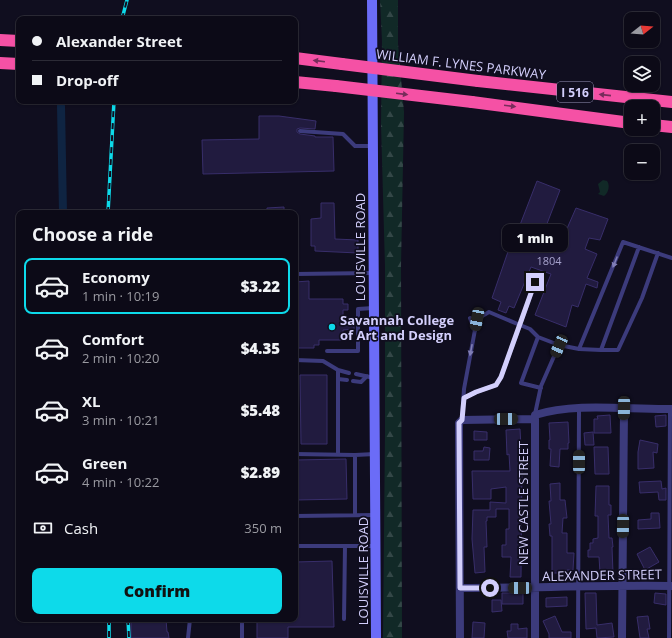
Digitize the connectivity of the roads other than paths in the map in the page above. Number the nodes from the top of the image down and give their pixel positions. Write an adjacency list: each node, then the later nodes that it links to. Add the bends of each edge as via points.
1 (372, 0): 13 (main road, LOUISVILLE ROAD)
2 (0, 40): 3 (highway)
3 (16, 41)
4 (298, 58): 8 (highway, WILLIAM F. LYNES PARKWAY / I 516, one-way to 4, bridge)
5 (0, 63): 6 (highway)
6 (16, 64)
7 (298, 82): 9 (highway, I 516, one-way to 9, bridge)
8 (672, 102)
9 (624, 122)
10 (660, 126): 11 (highway)
11 (672, 127)
12 (300, 131): 13 (lane, via 343,134 355,146)
13 (373, 146): 17 (main road, LOUISVILLE ROAD)
14 (639, 247): 15 (lane); 26 (lane, one-way to 26, via 623,242); 27 (lane)
15 (658, 253): 16 (lane); 27 (lane, via 642,298 618,350)
16 (672, 258)
17 (373, 273): 18 (lane); 20 (main road, LOUISVILLE ROAD)
18 (298, 274)
19 (535, 282): 22 (lane)
20 (374, 308): 28 (lane, via 358,309 358,351); 33 (main road, LOUISVILLE ROAD)
21 (470, 318): 23 (lane)
22 (520, 325): 23 (lane, via 489,312 477,319); 24 (lane, via 530,329); 38 (lane, via 496,385)
23 (475, 332): 38 (lane, one-way to 38)
24 (538, 337): 25 (lane); 37 (lane, via 521,383)
25 (559, 346): 26 (lane); 37 (lane)
26 (579, 349): 27 (lane)
27 (601, 350)
28 (327, 351)
29 (298, 360): 30 (lane, via 323,361)
30 (338, 370): 31 (lane); 34 (lane)
31 (349, 373)
32 (356, 374): 33 (lane)
33 (371, 377): 36 (lane, via 361,382); 47 (main road, LOUISVILLE ROAD)
34 (338, 379): 35 (lane); 45 (lane)
35 (347, 380)
36 (354, 381)
37 (541, 388): 42 (lane)
38 (464, 398): 43 (lane)
39 (624, 408): 40 (street); 41 (street); 54 (street)
40 (579, 409): 42 (street, via 549,411); 55 (lane)
41 (671, 409): 56 (lane)
42 (535, 417): 43 (street); 58 (street, NEW CASTLE STREET)
43 (462, 420): 57 (street, via 459,423)
44 (298, 454): 45 (lane)
45 (338, 454): 46 (lane)
46 (355, 454): 47 (lane); 48 (lane)
47 (375, 454): 49 (main road, LOUISVILLE ROAD)
48 (355, 515): 49 (lane); 50 (lane)
49 (375, 515): 53 (main road, LOUISVILLE ROAD)
50 (298, 516)
51 (298, 546): 52 (lane)
52 (345, 546): 53 (lane); 59 (lane)
53 (376, 546): 64 (main road, LOUISVILLE ROAD)
54 (622, 585): 55 (street, ALEXANDER STREET); 56 (street, ALEXANDER STREET); 68 (street)
55 (578, 586): 58 (street, ALEXANDER STREET); 67 (lane)
56 (671, 586): 69 (lane)
57 (460, 588): 58 (street, ALEXANDER STREET); 65 (street)
58 (535, 588): 66 (street, NEW CASTLE STREET)
59 (344, 620)
60 (190, 622): 62 (lane)
61 (242, 622): 63 (lane)
62 (188, 638)
63 (242, 638)
64 (376, 638)
65 (460, 638)
66 (535, 638)
67 (578, 638)
68 (622, 638)
69 (669, 638)

